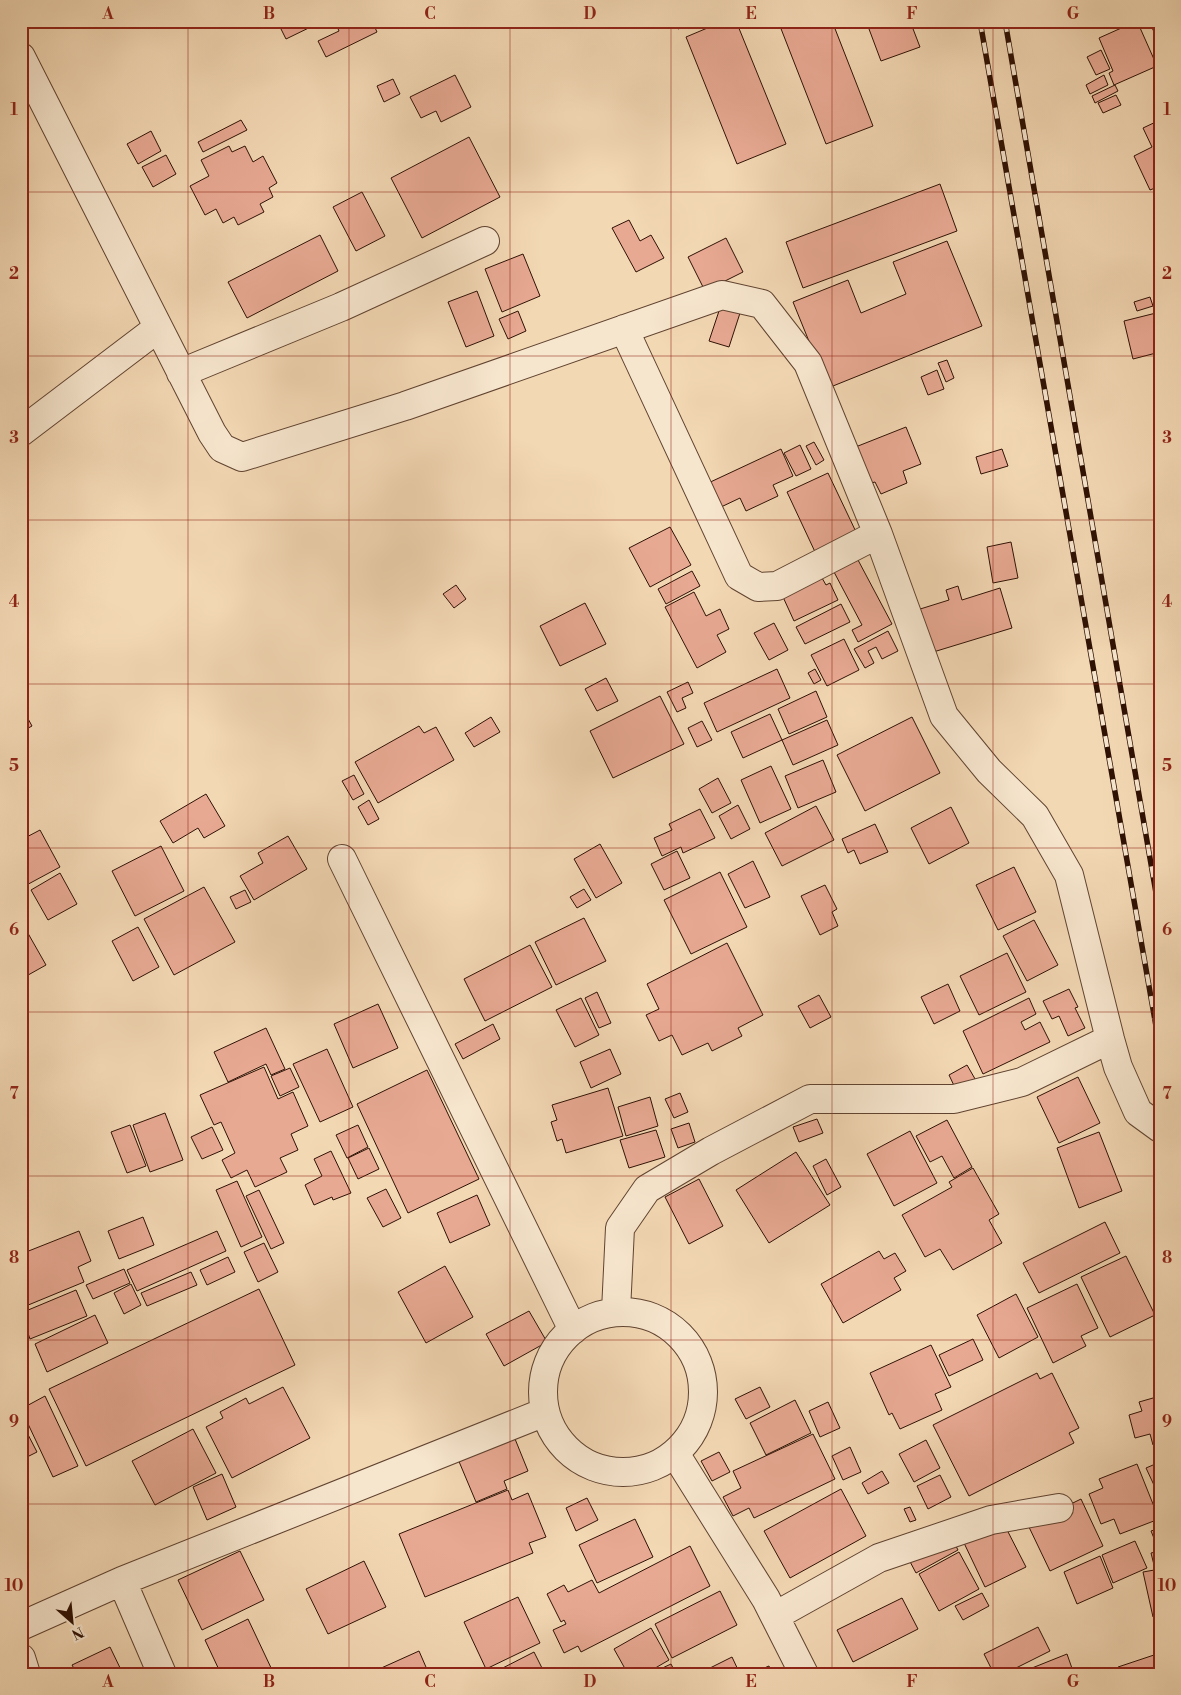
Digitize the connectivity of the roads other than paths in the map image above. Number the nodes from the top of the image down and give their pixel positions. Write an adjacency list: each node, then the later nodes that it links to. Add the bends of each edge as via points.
1 (21, 57): 3 (street)
2 (485, 240): 5 (street, via 341,306)
3 (158, 328): 5 (street); 6 (street)
4 (624, 329): 5 (street, via 405,406 242,457 222,448); 7 (street, via 722,295 762,304 808,363); 7 (street, via 739,576 758,587 777,586)
5 (181, 373)
6 (21, 432)
7 (878, 534): 9 (street, via 944,716 989,771 1035,816 1069,875)
8 (342, 859): 12 (street)
9 (1110, 1040): 10 (street, via 1138,1112); 11 (street, via 1022,1082 954,1099 810,1098 711,1151 647,1190 620,1228)
10 (1160, 1128)
11 (616, 1311): 12 (street, via 585,1320); 14 (street, via 647,1314 675,1329 695,1354 704,1384 700,1416)
12 (573, 1330): 13 (street, via 560,1340 545,1368 542,1399)
13 (546, 1412): 14 (street, via 551,1430 570,1454 598,1469 630,1472); 16 (street)
14 (676, 1455): 17 (street)
15 (1059, 1508): 17 (street, via 991,1520 879,1558)
16 (122, 1581): 18 (street); 21 (street)
17 (775, 1616): 22 (street)
18 (21, 1626)
19 (21, 1658): 20 (street)
20 (26, 1674)
21 (162, 1674)
22 (804, 1674)

